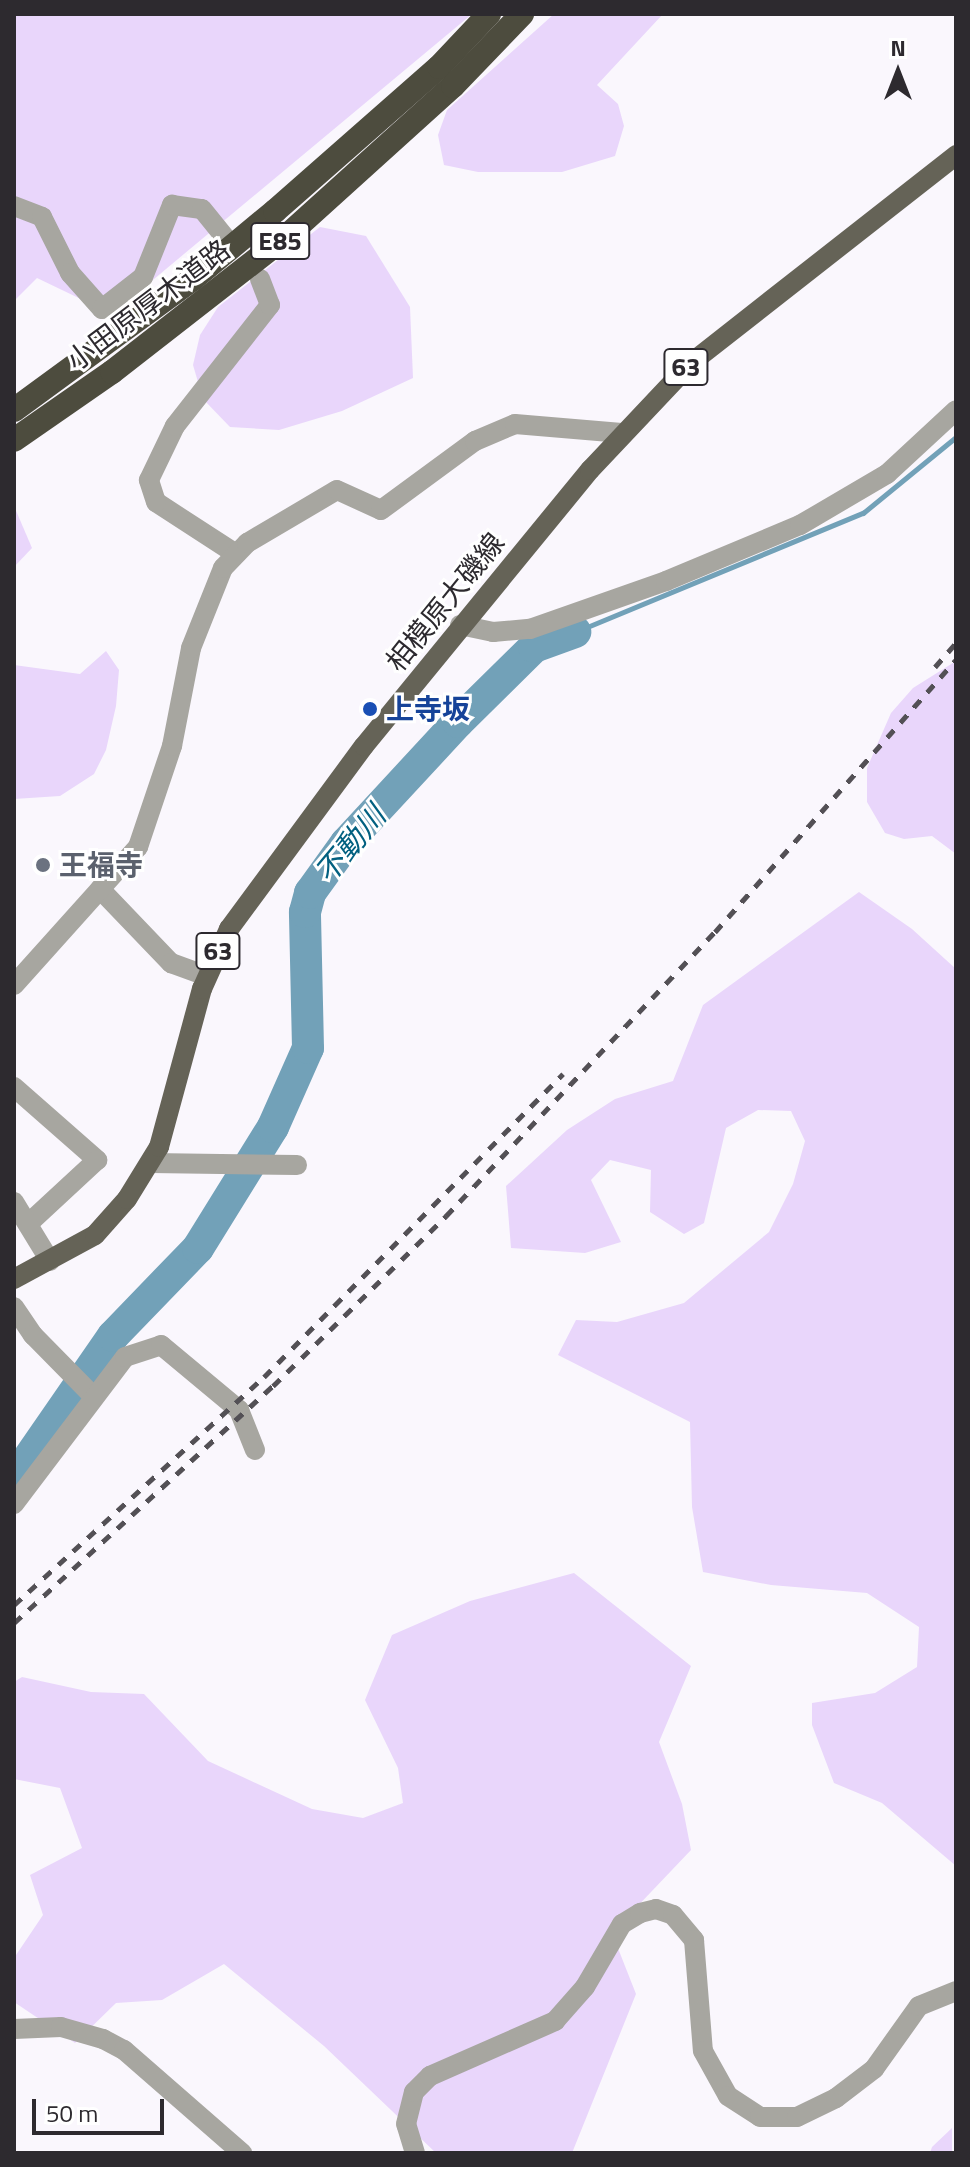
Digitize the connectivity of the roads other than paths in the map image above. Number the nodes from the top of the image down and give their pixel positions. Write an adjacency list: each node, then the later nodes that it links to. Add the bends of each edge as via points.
1 (489, 14): 7 (highway, 小田原厚木道路 / E85, via 439,67 275,211 181,288)
2 (522, 14): 10 (highway, 小田原厚木道路 / E85, via 453,86 289,234 112,372)
3 (956, 155): 9 (main road, 相模原大磯線 / 63, via 691,363)
4 (14, 206): 5 (street, via 42,217 70,273 102,309 143,277 172,205 202,209)
5 (225, 237)
6 (260, 279): 11 (street, via 270,305 175,426 149,480 156,502)
7 (14, 410)
8 (956, 410): 12 (street, via 887,474 800,525 530,629 493,632)
9 (622, 433): 11 (street, via 515,424 475,441 381,510 337,490); 12 (main road, 相模原大磯線 / 63)
10 (14, 440)
11 (236, 554): 13 (street, via 223,568 191,648 172,746 138,847)
12 (460, 625): 14 (main road, 相模原大磯線 / 63, via 253,895 229,929)
13 (100, 889): 14 (street, via 171,963); 15 (street)
14 (207, 976): 17 (main road, 相模原大磯線 / 63, via 169,1121)
15 (14, 985)
16 (14, 1087): 20 (street, via 97,1160)
17 (151, 1163): 18 (street); 21 (main road, 相模原大磯線 / 63, via 95,1235)
18 (297, 1165)
19 (14, 1202): 20 (street)
20 (28, 1224): 21 (street)
21 (50, 1261): 22 (main road, 相模原大磯線 / 63)
22 (14, 1279)
23 (14, 1307): 24 (street, via 33,1335)
24 (93, 1396): 25 (street, via 125,1357 161,1345 239,1410); 26 (street, via 57,1453)
25 (255, 1450)
26 (14, 1504)
27 (956, 1991): 30 (street, via 919,2006 874,2069 836,2098 797,2117 760,2117 728,2096 703,2051 694,1940 673,1915 656,1909 640,1913 622,1924 585,1987 555,2021 430,2076 414,2092 406,2124)
28 (14, 2029): 29 (street, via 61,2027 124,2050)
29 (242, 2153)
30 (415, 2153)

